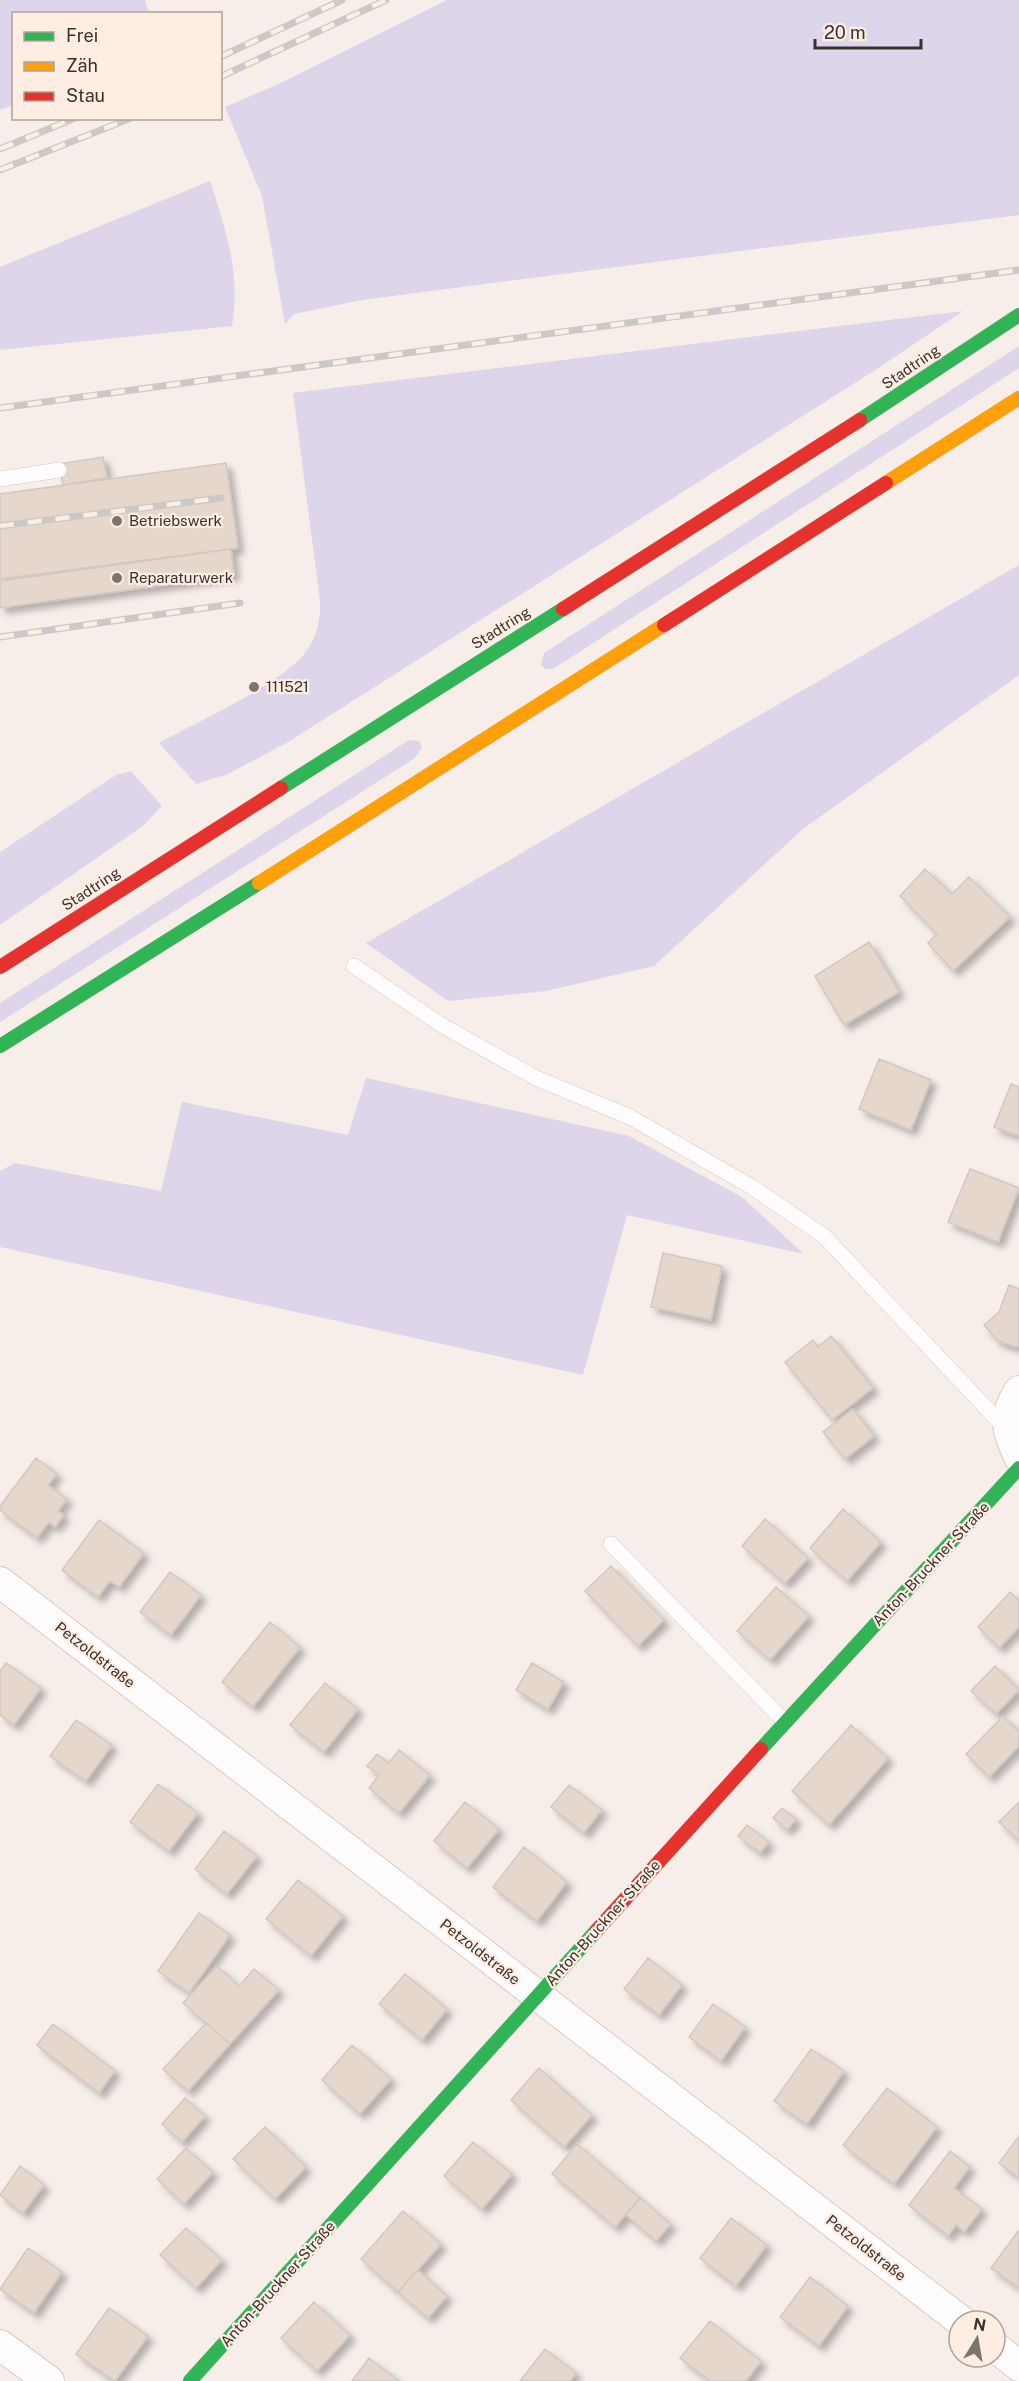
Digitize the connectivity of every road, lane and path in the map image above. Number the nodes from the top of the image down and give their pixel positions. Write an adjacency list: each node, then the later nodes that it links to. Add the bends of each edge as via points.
1 (1019, 315): 6 (main road, Stadtring)
2 (1018, 399): 7 (main road)
3 (59, 470): 4 (lane)
4 (0, 479)
5 (354, 966): 9 (lane, via 443,1026 536,1078 630,1117 752,1187 824,1236)
6 (0, 967)
7 (0, 1046)
8 (1019, 1391): 9 (street, via 1012,1403)
9 (1007, 1430): 10 (street)
10 (1019, 1457)
11 (1019, 1468): 14 (main road, Anton-Bruckner-Straße)
12 (611, 1544): 14 (lane)
13 (0, 1582): 15 (street, Petzoldstraße)
14 (785, 1722): 15 (main road, Anton-Bruckner-Straße)
15 (538, 1996): 16 (street, Petzoldstraße); 21 (main road, Anton-Bruckner-Straße)
16 (947, 2310)
17 (0, 2345): 20 (street)
18 (1007, 2356): 19 (street)
19 (1019, 2366)
20 (50, 2381)
21 (190, 2381)

